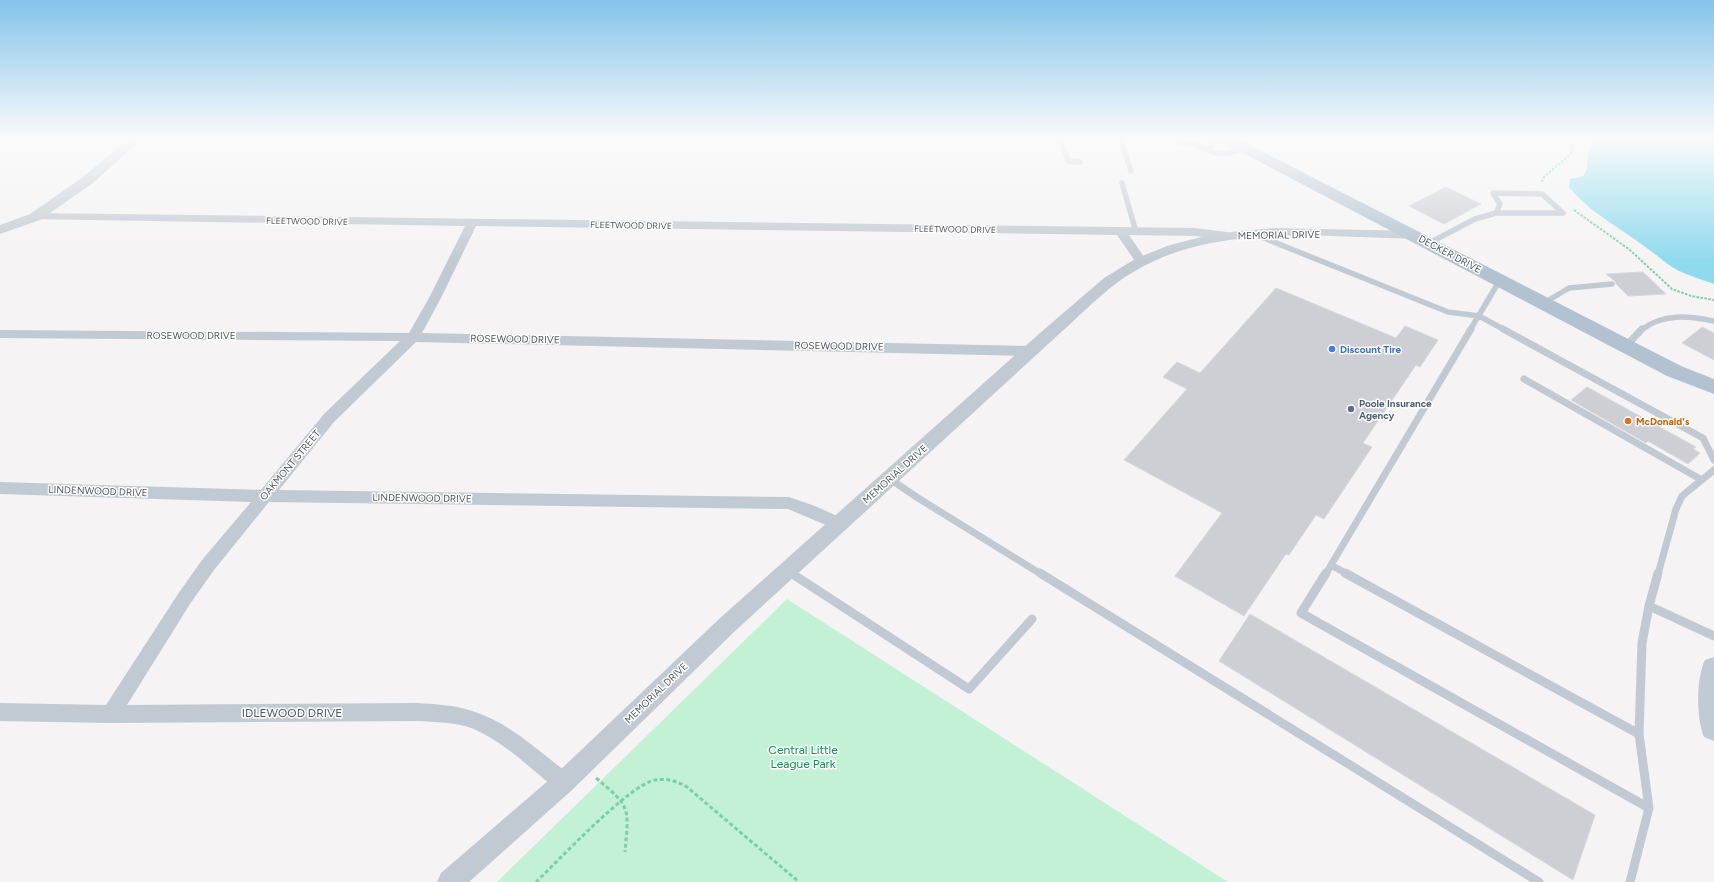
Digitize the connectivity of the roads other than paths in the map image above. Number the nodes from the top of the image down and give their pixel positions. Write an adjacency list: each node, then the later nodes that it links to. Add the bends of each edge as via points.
1 (89, 179): 5 (street)
2 (1306, 179): 12 (main road, DECKER DRIVE)
3 (1122, 183): 9 (lane)
4 (1496, 212): 4 (lane, via 1500,204 1493,193 1528,193 1542,194 1563,213); 12 (lane)
5 (35, 217): 6 (street, FLEETWOOD DRIVE); 7 (street)
6 (472, 223): 8 (street, FLEETWOOD DRIVE); 20 (street, OAKMONT STREET)
7 (0, 230)
8 (1120, 232): 9 (street, FLEETWOOD DRIVE); 13 (street)
9 (1136, 232): 11 (street, FLEETWOOD DRIVE, via 1195,232)
10 (1254, 233): 11 (street, MEMORIAL DRIVE); 12 (street, MEMORIAL DRIVE); 17 (lane, via 1448,312)
11 (1227, 236): 13 (street, MEMORIAL DRIVE, via 1201,241)
12 (1422, 239): 14 (main road, DECKER DRIVE)
13 (1141, 261): 22 (street, MEMORIAL DRIVE, via 1115,276)
14 (1500, 280): 16 (main road, DECKER DRIVE); 17 (lane)
15 (1612, 284): 16 (lane, via 1569,288)
16 (1544, 304): 21 (main road, DECKER DRIVE)
17 (1479, 316): 27 (lane, via 1703,438); 34 (lane)
18 (1714, 321): 21 (lane, via 1686,317 1656,320)
19 (0, 334): 20 (street, ROSEWOOD DRIVE)
20 (413, 337): 22 (street, ROSEWOOD DRIVE); 32 (street, OAKMONT STREET, via 330,418)
21 (1626, 346): 23 (main road, DECKER DRIVE)
22 (1030, 351): 29 (street, MEMORIAL DRIVE)
23 (1674, 371): 25 (main road, DECKER DRIVE); 26 (main road, DECKER DRIVE)
24 (1524, 379): 30 (lane)
25 (1714, 386)
26 (1714, 401)
27 (1714, 460)
28 (1714, 470): 30 (lane)
29 (890, 479): 33 (street, MEMORIAL DRIVE); 47 (lane)
30 (1702, 480): 36 (lane, via 1682,496 1676,509)
31 (0, 488): 32 (street, LINDENWOOD DRIVE)
32 (264, 496): 33 (street, LINDENWOOD DRIVE, via 789,503); 41 (street, OAKMONT STREET, via 208,565)
33 (840, 525): 35 (street, MEMORIAL DRIVE)
34 (1331, 565): 43 (lane); 45 (lane, via 1301,613)
35 (788, 571): 37 (lane, via 969,689); 44 (street, MEMORIAL DRIVE, via 700,650)
36 (1649, 606): 38 (lane); 43 (lane, via 1642,643)
37 (1032, 619)
38 (1714, 636)
39 (1714, 668): 42 (main road)
40 (0, 712): 41 (street, IDLEWOOD DRIVE)
41 (111, 714): 44 (street, IDLEWOOD DRIVE, via 445,714 480,723 508,740)
42 (1714, 728)
43 (1639, 734): 45 (lane)
44 (563, 782): 46 (street, MEMORIAL DRIVE)
45 (1649, 808): 48 (lane)
46 (450, 882)
47 (1539, 882)
48 (1630, 882)

